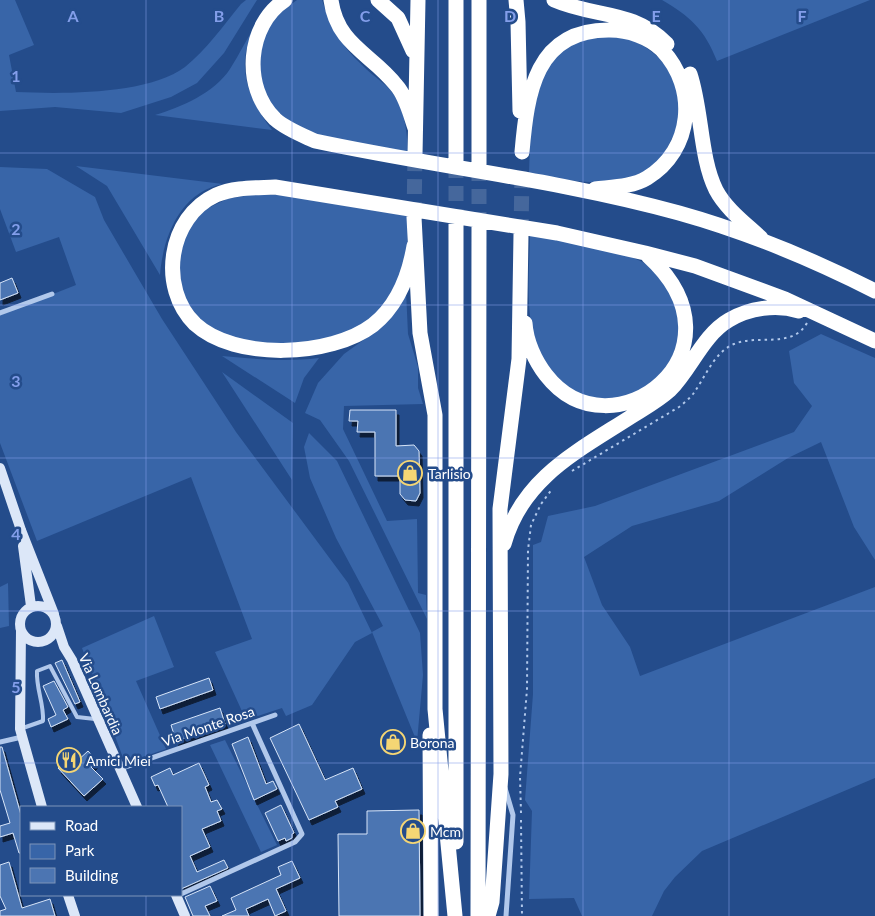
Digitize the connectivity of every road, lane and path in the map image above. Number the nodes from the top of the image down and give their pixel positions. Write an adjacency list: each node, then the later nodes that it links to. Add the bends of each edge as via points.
1 (285, 0): 16 (highway, via 258,34 253,53 253,72 264,105 275,119 315,141)
2 (330, 0): 10 (highway, via 345,36 397,85)
3 (378, 0): 9 (highway, via 398,18)
4 (418, 0): 9 (highway)
5 (456, 0): 13 (highway)
6 (479, 0): 14 (highway)
7 (516, 0): 11 (highway)
8 (554, 0): 21 (highway, via 576,8 627,18 649,28 677,54 690,75 700,112 708,173 728,206)
9 (415, 58): 10 (highway)
10 (414, 128): 12 (highway)
11 (522, 152): 15 (highway); 16 (highway, via 531,85 554,48 572,36 595,30 621,30 660,48 674,65 683,84 687,108 684,130 676,150 646,179 624,186)
12 (415, 155)
13 (456, 162)
14 (479, 166)
15 (522, 173)
16 (580, 190): 21 (highway, via 680,214)
17 (414, 217): 22 (highway)
18 (456, 224): 59 (highway)
19 (479, 227): 60 (highway)
20 (521, 234): 24 (highway)
21 (763, 240): 25 (highway)
22 (414, 246): 23 (highway, via 411,268 392,304 374,324 351,338 293,350 254,349 228,344 196,324 183,310 173,277 176,240 200,205 216,195 238,189 275,187 558,233); 43 (highway, via 420,333 435,415)
23 (645, 253): 24 (highway, via 662,268 682,303 685,323 683,348 675,369 660,385 625,403 605,406 566,394 538,366 526,327); 29 (highway, via 740,282)
24 (521, 277): 35 (highway, via 519,359 500,509)
25 (875, 291)
26 (52, 294): 27 (street)
27 (0, 313)
28 (809, 321): 32 (path, via 795,336 730,345 719,354 692,394 679,407)
29 (839, 323): 30 (highway); 35 (highway, via 790,308 745,312 727,321 712,334 670,390 568,458 530,491 508,530)
30 (875, 341)
31 (0, 468): 34 (street, Via Lombardia)
32 (570, 472)
33 (553, 487): 63 (path, via 531,525 528,550 527,689 520,777)
34 (21, 530): 36 (street, Via Lombardia); 37 (street, Via Lombardia)
35 (500, 560): 50 (highway)
36 (31, 606): 37 (street, via 44,606); 39 (street, via 21,617)
37 (54, 614): 38 (street, Via Lombardia)
38 (57, 626): 40 (street, via 52,636); 41 (street, Via Lombardia)
39 (21, 630): 40 (street, Via Lombardia, via 30,640); 42 (street)
40 (43, 641): 41 (street, Via Lombardia); 42 (street, via 27,649)
41 (64, 647): 45 (street, Via Lombardia)
42 (21, 660): 47 (street)
43 (435, 710): 58 (highway, via 430,734); 59 (highway)
44 (275, 715): 46 (street, Via Monte Rosa)
45 (98, 719): 47 (lane, via 77,717 50,666 38,671 36,684 44,705 43,721); 49 (street, Via Lombardia)
46 (252, 723): 49 (street, Via Monte Rosa); 53 (street, via 302,834 295,842)
47 (21, 733): 48 (street); 51 (street)
48 (0, 742)
49 (120, 769): 52 (street, Via Lombardia)
50 (501, 774): 61 (highway, via 492,902); 62 (street, via 513,815)
51 (42, 806)
52 (137, 806)
53 (182, 893)
54 (68, 896): 56 (street)
55 (178, 896): 57 (street)
56 (75, 916)
57 (185, 916)
58 (431, 916)
59 (455, 916)
60 (478, 916)
61 (488, 916)
62 (506, 916)
63 (522, 916)

